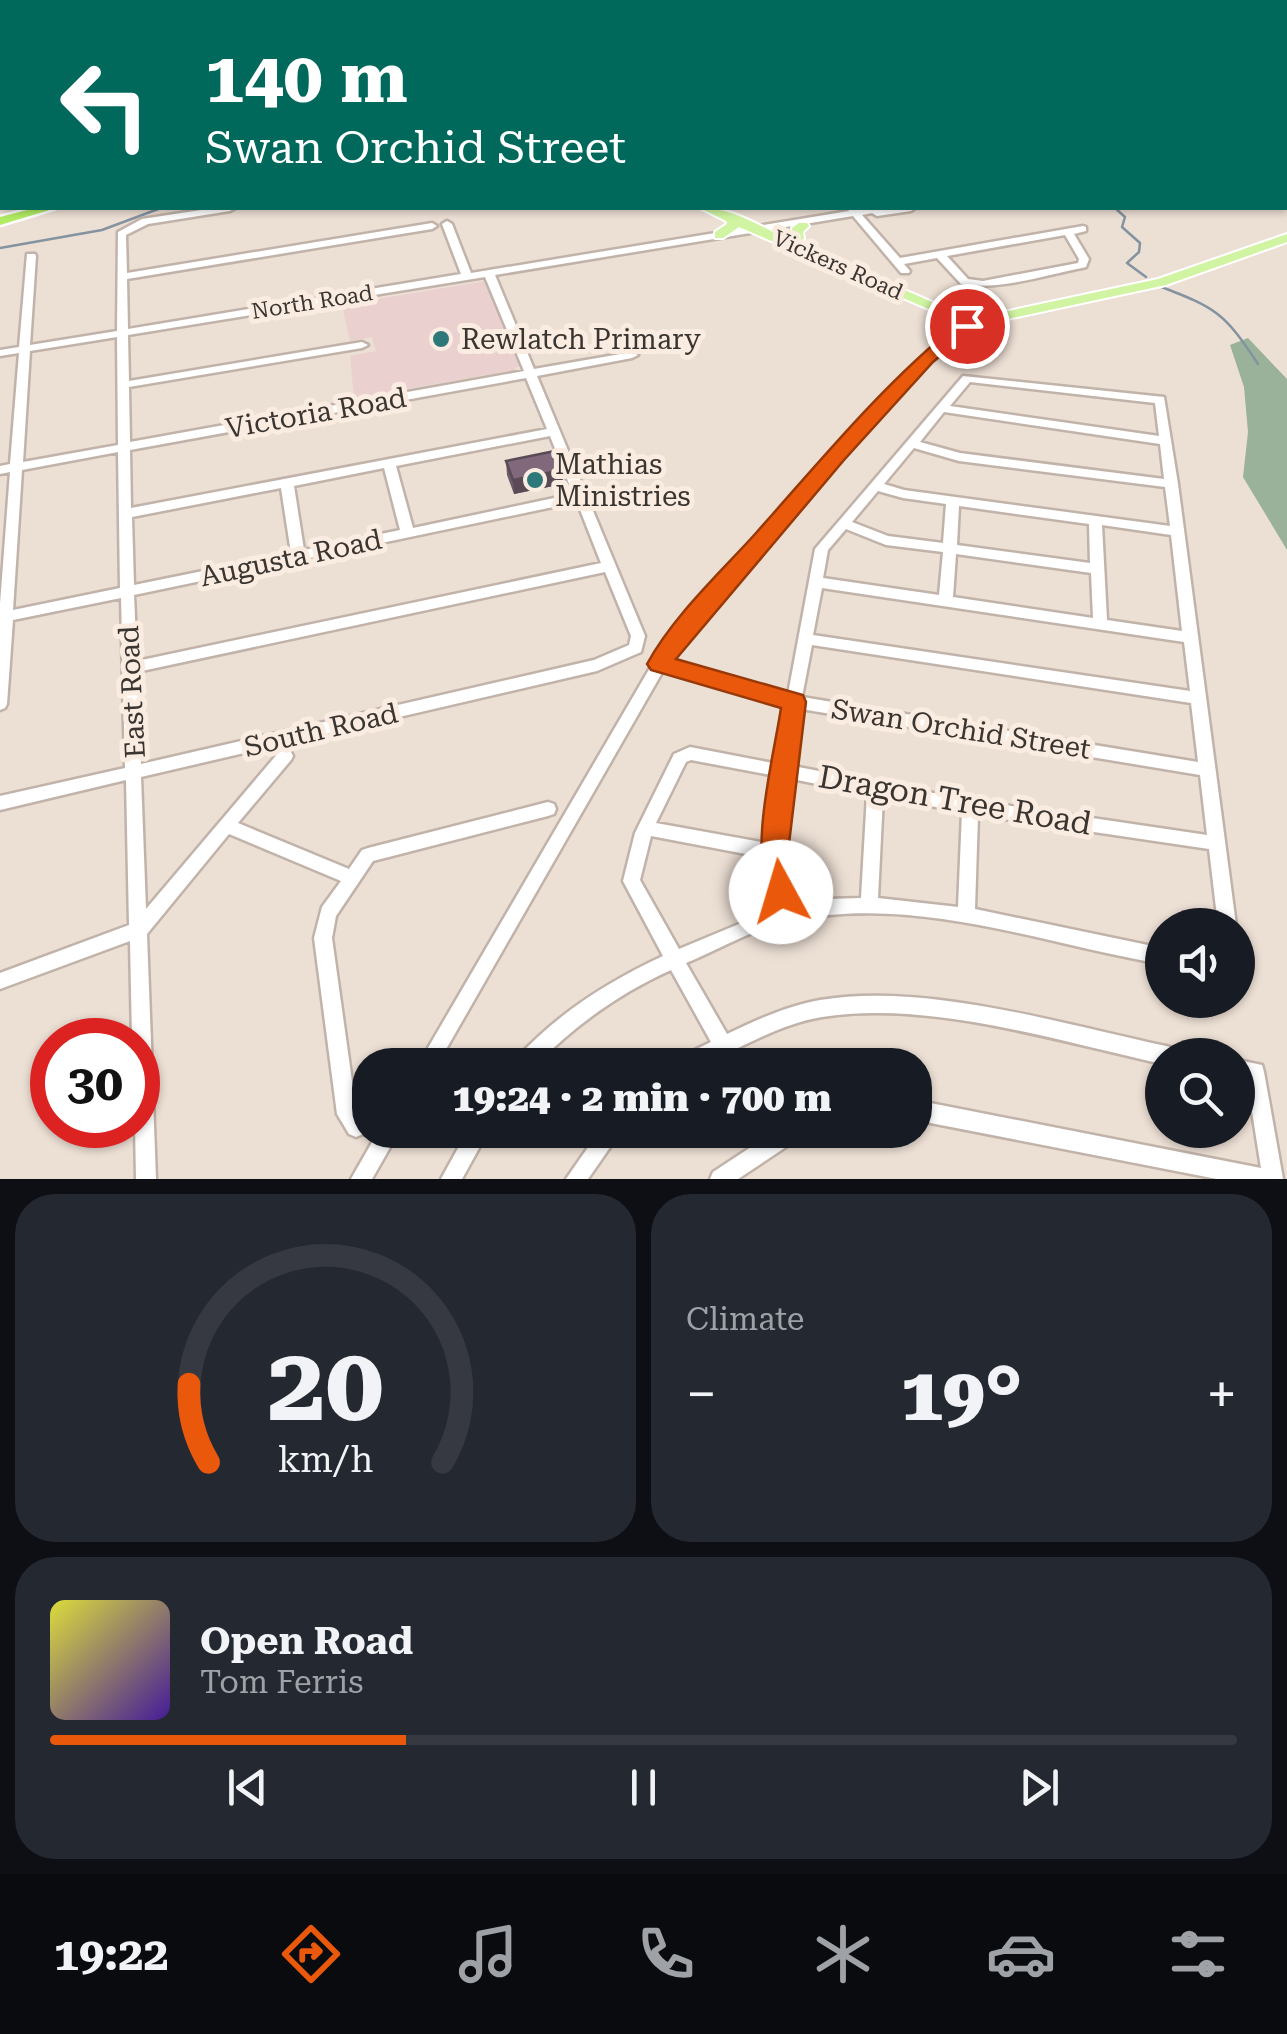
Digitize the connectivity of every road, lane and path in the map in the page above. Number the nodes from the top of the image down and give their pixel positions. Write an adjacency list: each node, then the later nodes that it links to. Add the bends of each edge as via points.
1 (40, 210): 6 (highway)
2 (217, 210): 20 (street, East Road, via 146,221 121,234)
3 (883, 210): 5 (street, North Road)
4 (727, 212): 9 (main road, Vickers Road); 13 (main road, via 734,226)
5 (855, 212): 9 (street, North Road); 11 (street, North Road); 16 (street, via 901,266)
6 (0, 218)
7 (448, 224): 19 (street)
8 (432, 226): 20 (street)
9 (768, 229): 11 (main road, Vickers Road); 13 (street, North Road); 15 (street, North Road); 21 (main road, Vickers Road)
10 (1083, 229): 12 (street)
11 (801, 232): 22 (main road, Vickers Road)
12 (1068, 234): 16 (street); 16 (street, via 1084,258 1082,266 983,284 964,282)
13 (719, 235): 15 (street, North Road)
14 (1282, 237): 22 (main road, via 1161,282)
15 (624, 251): 18 (street, North Road)
16 (940, 255)
17 (31, 256): 26 (street)
18 (489, 273): 19 (street, North Road); 29 (street)
19 (466, 276): 23 (street, North Road)
20 (121, 277): 23 (street, East Road)
21 (945, 314): 22 (main road, Vickers Road); 24 (main road, via 954,325)
22 (970, 320): 24 (street)
23 (123, 333): 26 (street, North Road); 30 (street, East Road)
24 (952, 335): 60 (street, via 836,455)
25 (362, 346): 30 (street)
26 (24, 350): 27 (street, North Road); 37 (street)
27 (0, 353)
28 (632, 355): 29 (street, Victoria Road)
29 (531, 374): 32 (street); 35 (street, Victoria Road)
30 (124, 385): 35 (street, East Road)
31 (945, 409): 33 (street); 33 (street, via 967,378 1160,400); 34 (street)
32 (554, 431): 36 (street); 42 (street)
33 (1165, 441): 40 (street)
34 (914, 444): 40 (street); 41 (street)
35 (124, 448): 37 (street, Victoria Road); 44 (street, East Road)
36 (389, 464): 39 (street); 48 (street)
37 (18, 467): 38 (street, Victoria Road); 56 (street)
38 (0, 470)
39 (288, 483): 44 (street); 50 (street)
40 (1172, 484): 47 (street)
41 (877, 486): 43 (street); 46 (street)
42 (581, 498): 48 (street, Augusta Road); 51 (street)
43 (953, 501): 45 (street); 49 (street)
44 (125, 514): 54 (street, East Road)
45 (1095, 520): 47 (street); 52 (street)
46 (845, 524): 49 (street, via 886,540); 53 (street, via 822,550)
47 (1176, 531): 58 (street)
48 (408, 534): 50 (street, Augusta Road)
49 (950, 549): 52 (street); 55 (street)
50 (298, 556): 54 (street, Augusta Road)
51 (609, 566): 61 (street); 68 (street, South Road, via 637,646 628,655)
52 (1096, 569): 57 (street)
53 (816, 582): 55 (street); 59 (street)
54 (128, 592): 56 (street, Augusta Road); 61 (street, East Road)
55 (946, 602): 57 (street)
56 (4, 617): 64 (street)
57 (1100, 624): 58 (street)
58 (1192, 638): 62 (street)
59 (806, 639): 62 (street); 63 (street)
60 (659, 664): 63 (street, Swan Orchid Street); 87 (street)
61 (130, 668): 68 (street, East Road)
62 (1198, 698): 67 (street)
63 (794, 702): 66 (street); 67 (street, Swan Orchid Street)
64 (0, 704)
65 (285, 756): 73 (street)
66 (786, 768): 69 (street, Dragon Tree Road); 74 (street, Dragon Tree Road, via 690,753 680,758); 76 (street)
67 (1208, 770): 75 (street)
68 (136, 774): 70 (street, South Road); 82 (street, East Road)
69 (876, 790): 71 (street, Dragon Tree Road); 78 (street)
70 (0, 804)
71 (970, 807): 75 (street, Dragon Tree Road); 81 (street)
72 (548, 810): 77 (street, via 379,850)
73 (229, 827): 77 (street); 82 (street)
74 (646, 828): 76 (street); 84 (street, Dragon Tree Road, via 631,881)
75 (1216, 842): 79 (street)
76 (774, 852): 80 (street)
77 (350, 877): 93 (street, via 328,913 324,938)
78 (869, 905): 80 (street); 81 (street)
79 (1225, 908)
80 (785, 914): 84 (street)
81 (966, 917): 83 (street)
82 (140, 929): 85 (street); 98 (street, East Road)
83 (1145, 953)
84 (672, 958): 86 (street, Dragon Tree Road); 88 (street, via 572,1014)
85 (0, 981)
86 (723, 1046): 89 (street); 90 (street, via 768,1022 822,1008 878,1004)
87 (437, 1048)
88 (539, 1048)
89 (719, 1048)
90 (1145, 1051)
91 (1255, 1111): 103 (street)
92 (932, 1113): 103 (street)
93 (352, 1121)
94 (380, 1148): 99 (street)
95 (468, 1148): 100 (street)
96 (599, 1148): 101 (street)
97 (760, 1148): 102 (street)
98 (141, 1177)
99 (362, 1179)
100 (450, 1179)
101 (576, 1179)
102 (720, 1179)
103 (1270, 1179)

